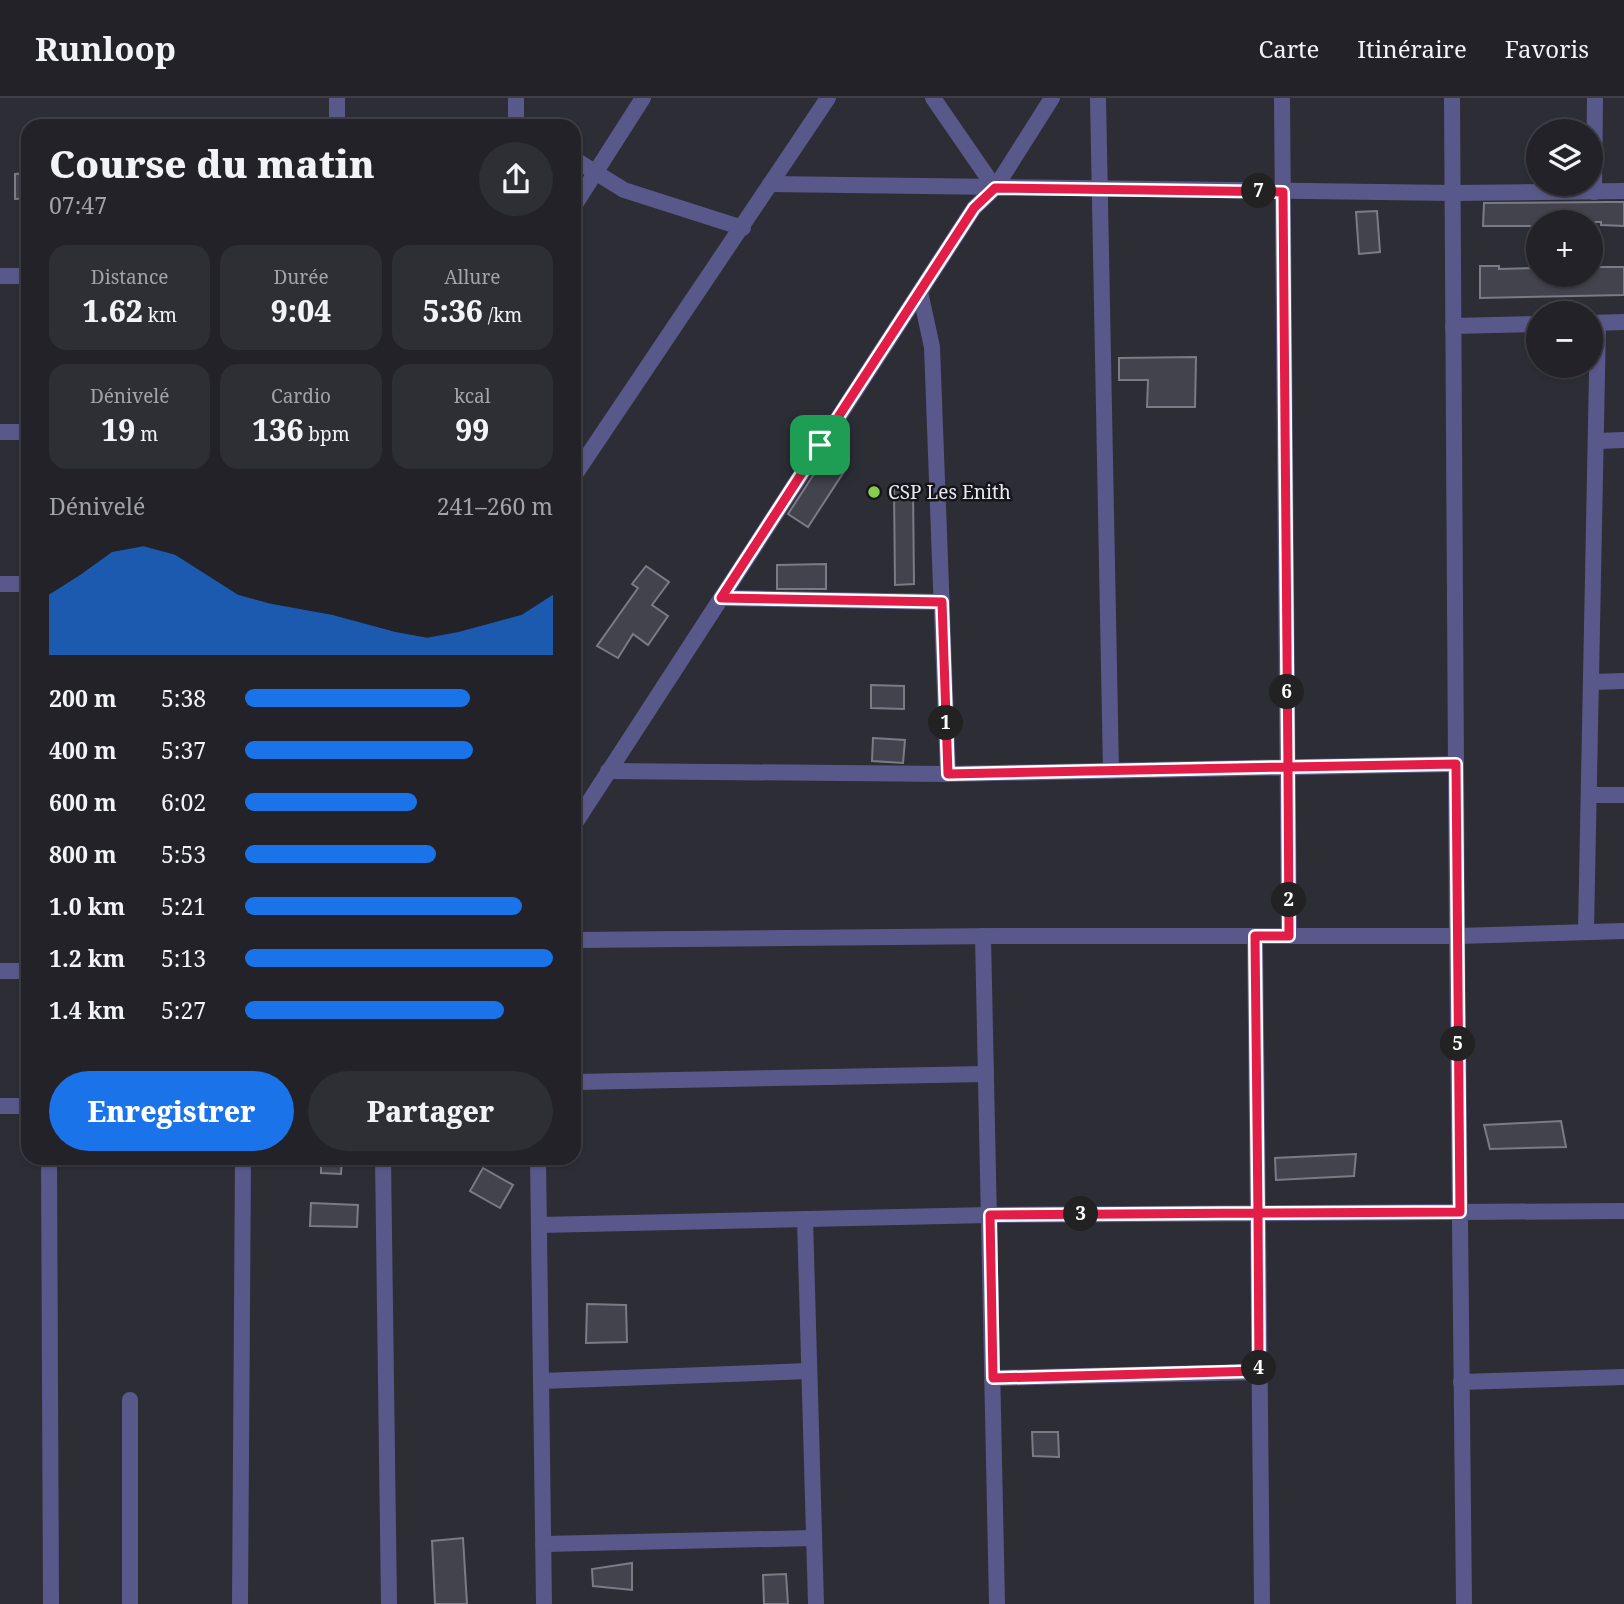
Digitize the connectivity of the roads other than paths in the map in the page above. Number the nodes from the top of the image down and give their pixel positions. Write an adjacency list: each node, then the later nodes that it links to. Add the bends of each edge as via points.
1 (337, 98): 11 (street)
2 (516, 98): 12 (street)
3 (643, 98): 15 (street)
4 (828, 98): 16 (street)
5 (933, 98): 17 (street)
6 (1052, 98): 17 (street)
7 (1098, 98): 18 (street)
8 (1282, 98): 20 (street)
9 (1452, 98): 23 (street)
10 (1595, 98): 13 (street)
11 (337, 119)
12 (518, 119)
13 (1595, 119)
14 (581, 164): 15 (street)
15 (595, 173): 24 (street); 25 (street, via 624,190)
16 (770, 184): 17 (street); 25 (street)
17 (995, 188): 18 (street); 28 (street, via 974,208)
18 (1100, 190): 20 (street); 48 (street)
19 (1624, 191): 22 (street)
20 (1283, 192): 23 (street); 46 (street)
21 (1526, 192): 23 (street)
22 (1603, 192)
23 (1452, 193): 32 (street)
24 (581, 195)
25 (743, 228): 38 (street)
26 (0, 276): 27 (street)
27 (21, 276)
28 (919, 292): 41 (street); 42 (street, via 932,347)
29 (1624, 322): 30 (street)
30 (1603, 323)
31 (1526, 324): 32 (street)
32 (1453, 326): 45 (street)
33 (1595, 378): 37 (street)
34 (0, 432): 35 (street)
35 (21, 432)
36 (1624, 440): 37 (street)
37 (1596, 441): 44 (street)
38 (581, 466)
39 (0, 584): 40 (street)
40 (21, 584)
41 (721, 598): 42 (street); 47 (street)
42 (942, 602): 49 (street)
43 (1624, 681): 44 (street)
44 (1591, 682): 50 (street)
45 (1456, 764): 46 (street); 58 (street)
46 (1288, 767): 48 (street); 57 (street)
47 (608, 771): 49 (street); 52 (street)
48 (1111, 771): 49 (street)
49 (948, 774)
50 (1589, 795): 51 (street); 53 (street)
51 (1624, 795)
52 (581, 814)
53 (1587, 931): 54 (street); 58 (street)
54 (1624, 931)
55 (983, 936): 56 (street); 59 (street); 62 (street)
56 (1255, 936): 57 (street); 72 (street)
57 (1289, 936): 58 (street)
58 (1457, 936): 71 (street)
59 (581, 940)
60 (0, 971): 61 (street)
61 (21, 971)
62 (986, 1074): 63 (street); 73 (street)
63 (581, 1082)
64 (0, 1106): 65 (street)
65 (21, 1106)
66 (49, 1165): 85 (street)
67 (243, 1165): 87 (street)
68 (383, 1165): 88 (street)
69 (538, 1165): 75 (street)
70 (1624, 1211): 71 (street)
71 (1460, 1212): 72 (street); 81 (street)
72 (1258, 1213): 73 (street); 77 (street)
73 (990, 1215): 74 (street); 79 (street)
74 (805, 1219): 75 (street); 76 (street)
75 (539, 1225): 80 (street)
76 (809, 1371): 80 (street); 83 (street)
77 (1259, 1371): 79 (street); 92 (street)
78 (1624, 1377): 81 (street)
79 (993, 1378): 91 (street)
80 (541, 1381): 84 (street)
81 (1461, 1382): 93 (street)
82 (130, 1400): 86 (street)
83 (814, 1538): 84 (street); 90 (street)
84 (543, 1544): 89 (street)
85 (51, 1604)
86 (130, 1604)
87 (240, 1604)
88 (390, 1604)
89 (544, 1604)
90 (816, 1604)
91 (997, 1604)
92 (1262, 1604)
93 (1464, 1604)

